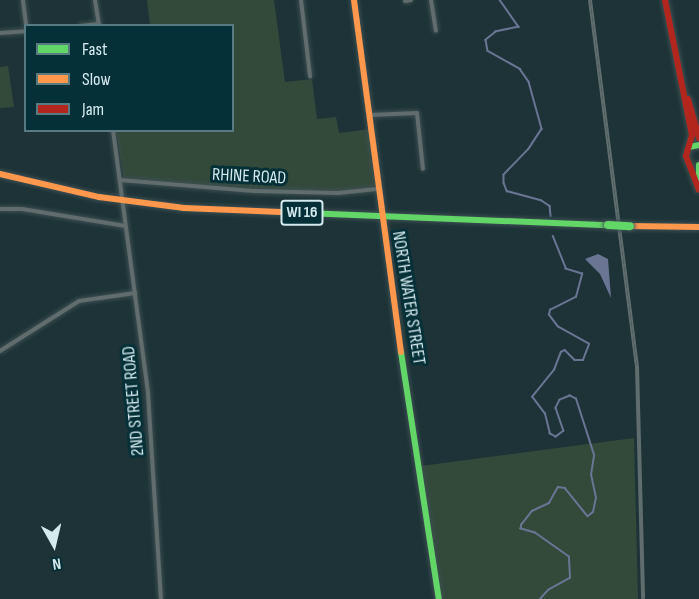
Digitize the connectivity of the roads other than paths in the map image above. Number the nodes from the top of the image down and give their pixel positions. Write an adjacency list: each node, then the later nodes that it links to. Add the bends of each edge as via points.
1 (23, 0): 9 (street)
2 (95, 0): 10 (street)
3 (301, 0): 14 (street)
4 (354, 0): 16 (main road, NORTH WATER STREET)
5 (411, 0): 8 (street)
6 (431, 0): 12 (street)
7 (665, 0): 15 (main road)
8 (405, 1)
9 (26, 24)
10 (99, 24)
11 (24, 31): 13 (street)
12 (436, 31)
13 (0, 33)
14 (310, 76)
15 (682, 81): 18 (main road); 20 (main road, via 692,135)
16 (370, 115): 23 (street, via 417,113); 27 (main road, NORTH WATER STREET)
17 (113, 132): 26 (street, 2ND STREET ROAD)
18 (699, 138)
19 (699, 145): 20 (main road)
20 (689, 147): 21 (main road)
21 (689, 161): 22 (main road); 28 (main road)
22 (699, 164): 25 (main road)
23 (423, 169)
24 (0, 174): 29 (main road, WI 16)
25 (699, 179)
26 (120, 180): 27 (street, RHINE ROAD, via 255,191 338,193); 29 (street, 2ND STREET ROAD)
27 (377, 189): 31 (main road, NORTH WATER STREET)
28 (699, 190)
29 (123, 201): 31 (main road, WI 16, via 208,210); 32 (street, 2ND STREET ROAD)
30 (0, 209): 32 (street)
31 (380, 216): 33 (main road, WI 16, bridge); 37 (main road, NORTH WATER STREET)
32 (126, 226): 34 (street, 2ND STREET ROAD)
33 (699, 227)
34 (135, 293): 35 (street, via 79,301); 36 (street, 2ND STREET ROAD, via 148,393)
35 (0, 351)
36 (161, 599)
37 (439, 599)

